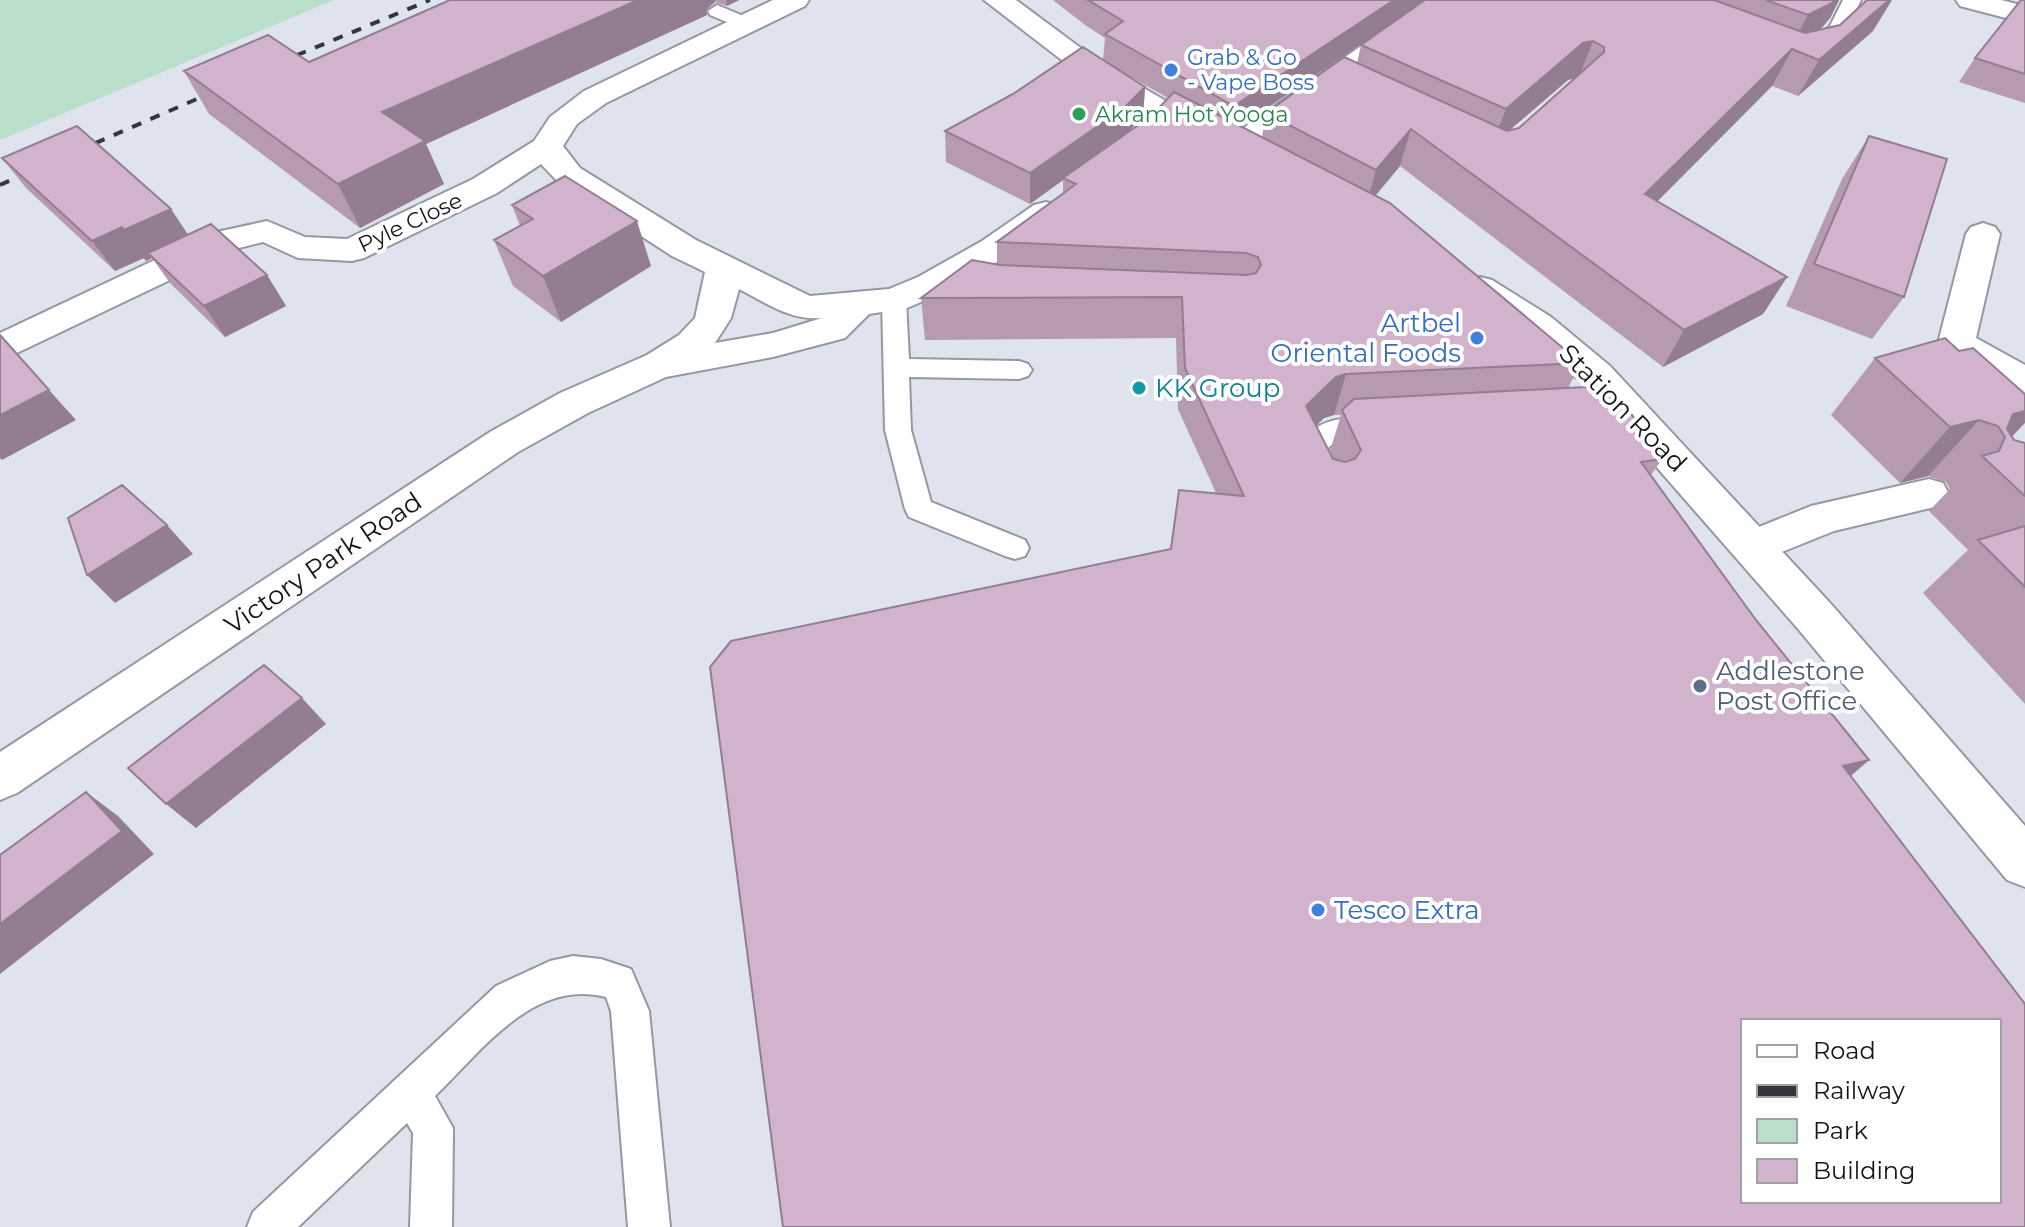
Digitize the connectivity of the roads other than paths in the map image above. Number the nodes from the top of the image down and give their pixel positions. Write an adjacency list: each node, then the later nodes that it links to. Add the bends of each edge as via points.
1 (795, 0): 8 (street, via 732,17 595,97 568,114)
2 (998, 0): 3 (street, via 1095,72 1155,126 1245,158)
3 (1445, 0)
4 (1852, 0): 7 (lane, via 1838,29 1810,55)
5 (1970, 0): 6 (street)
6 (2025, 15)
7 (1798, 58)
8 (547, 146): 11 (street, Victory Park Road, via 569,175); 16 (street, Pyle Close, via 485,186 352,250 298,247 267,231 224,241)
9 (1070, 194): 13 (street, Victory Park Road, via 994,249)
10 (1983, 234): 20 (street, via 1956,343)
11 (723, 269): 15 (street, Victory Park Road, via 805,308); 17 (street, Victory Park Road, via 720,304 704,332)
12 (1457, 274): 24 (street, Station Road, via 1538,326 1597,375 1617,413)
13 (930, 285): 14 (lane); 15 (street, Victory Park Road)
14 (973, 292)
15 (878, 302): 17 (street, Victory Park Road, via 832,329); 18 (lane)
16 (0, 348)
17 (656, 365): 26 (street, Victory Park Road, via 574,402 504,442)
18 (896, 368): 19 (lane); 25 (lane, via 898,430 919,509)
19 (1019, 370)
20 (2025, 382)
21 (1397, 425): 22 (lane, via 1334,428 1311,447)
22 (1331, 489)
23 (1929, 494): 24 (street, via 1826,517)
24 (1754, 547): 27 (street, Station Road)
25 (1015, 548)
26 (0, 778)
27 (2025, 863)
28 (410, 1092): 29 (lane); 30 (lane, via 433,1128); 31 (lane, via 509,999 554,975 592,973 618,982 630,1011)
29 (268, 1227)
30 (431, 1227)
31 (649, 1227)

